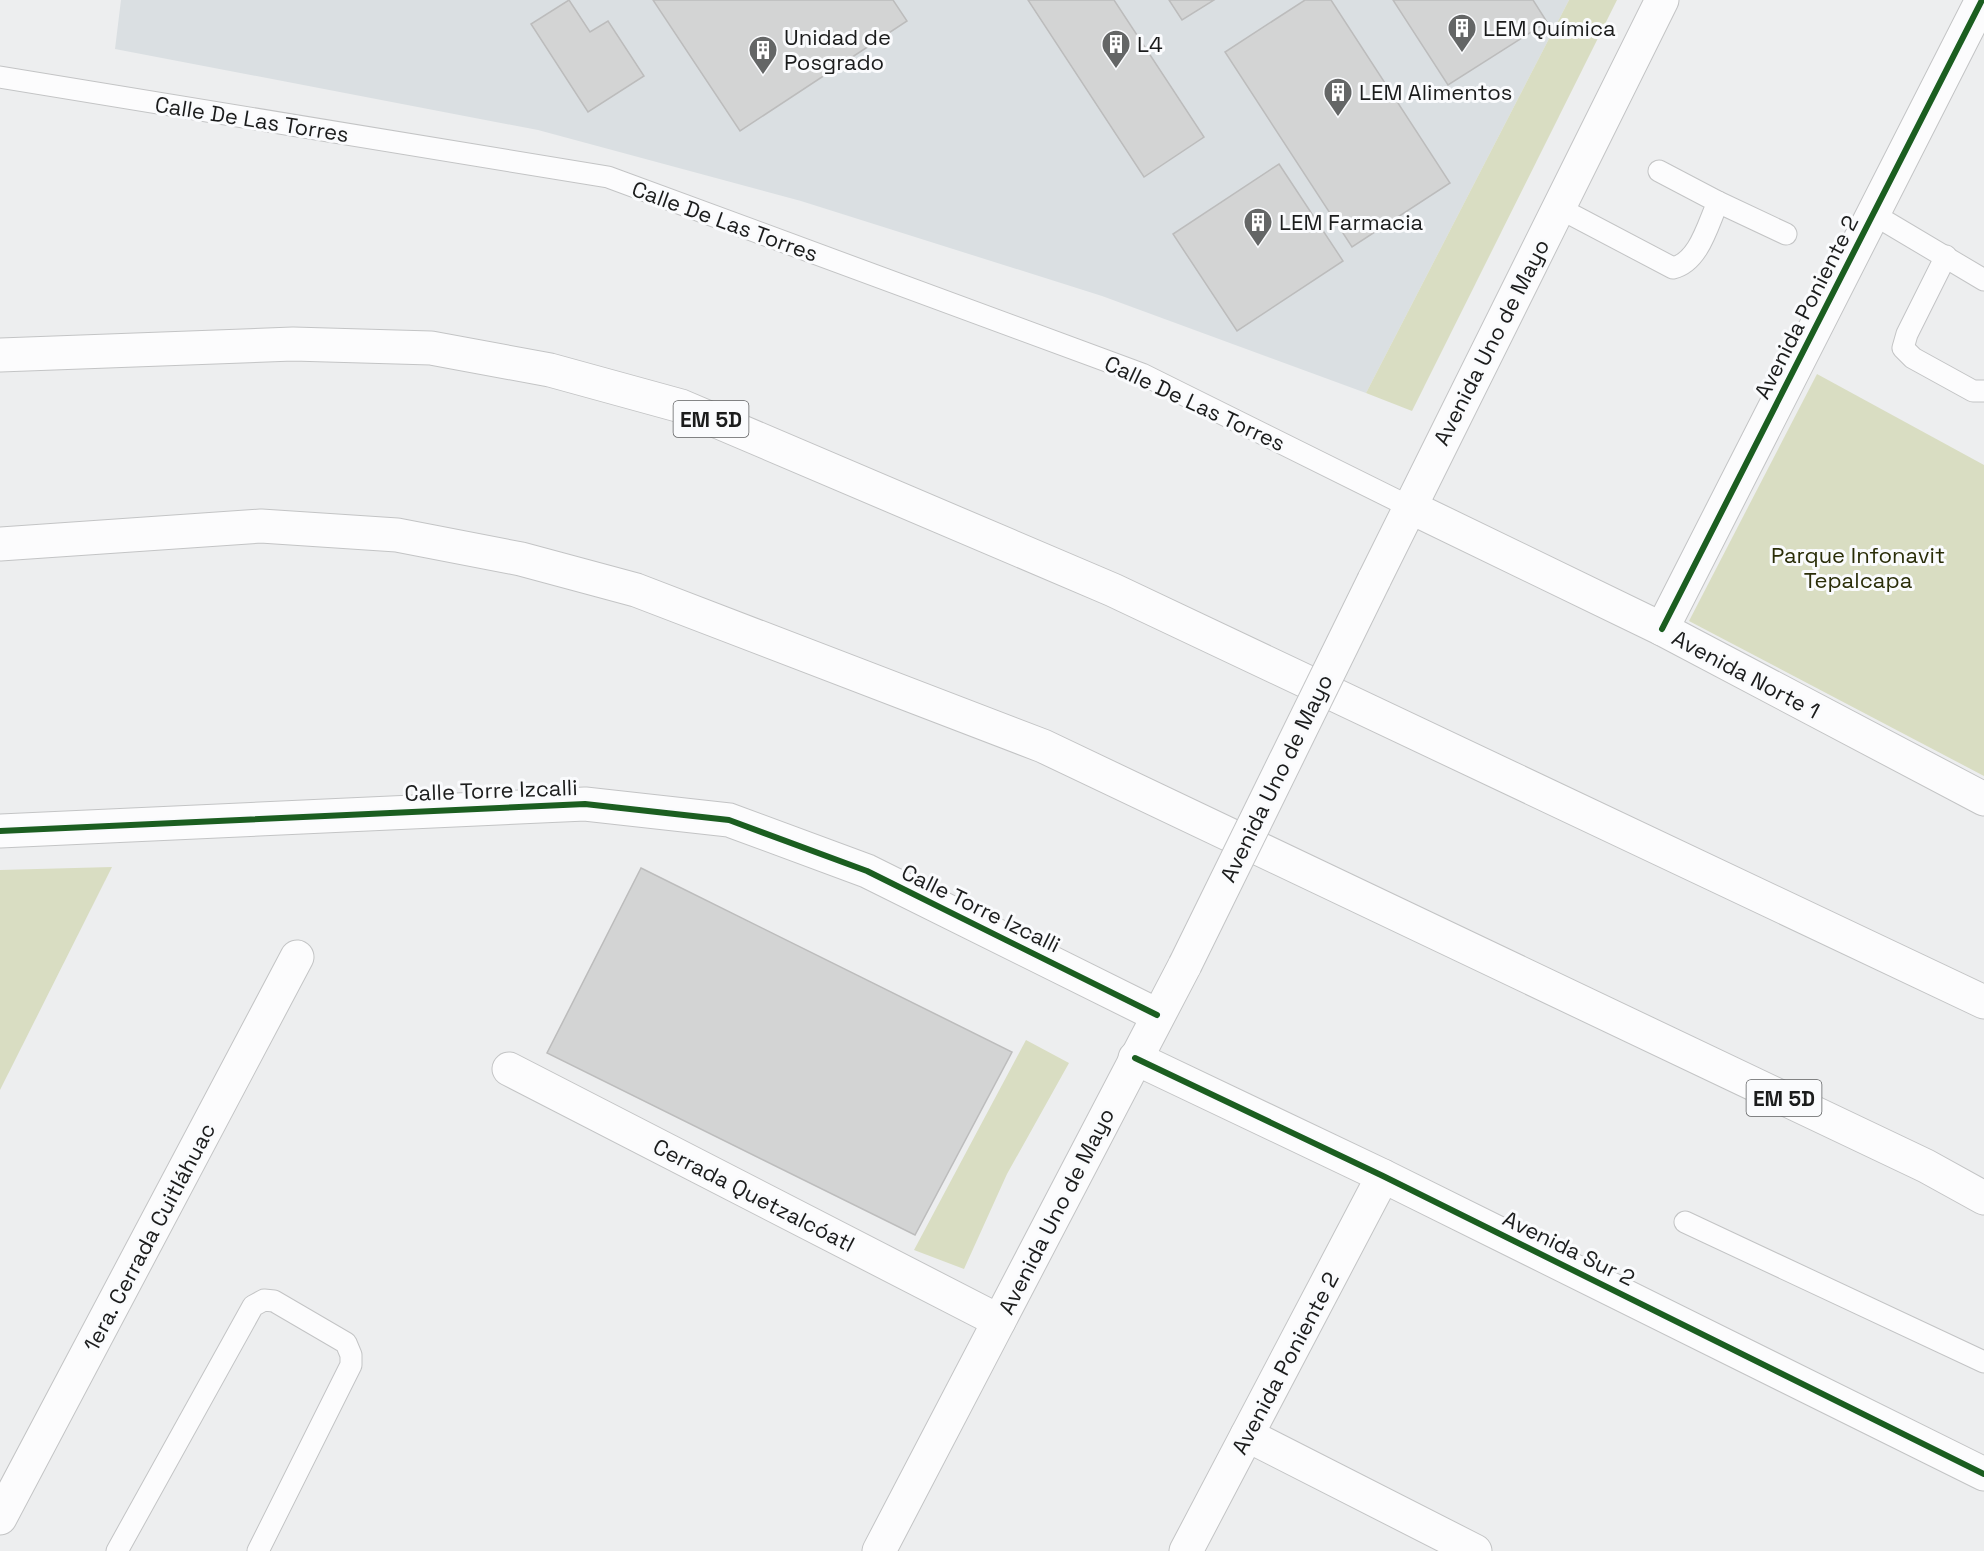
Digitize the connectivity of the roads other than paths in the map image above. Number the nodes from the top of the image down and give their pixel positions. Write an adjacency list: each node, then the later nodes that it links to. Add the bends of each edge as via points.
1 (1662, 0): 6 (main road, Avenida Uno de Mayo)
2 (1982, 0): 7 (main road, Avenida Poniente 2)
3 (0, 77): 13 (lane, Calle De Las Torres, via 608,177 1142,374)
4 (1659, 171): 5 (lane)
5 (1718, 202): 6 (lane, via 1693,256 1685,265 1673,268); 8 (lane)
6 (1558, 208): 13 (main road, Avenida Uno de Mayo)
7 (1873, 214): 9 (lane); 15 (main road, Avenida Poniente 2)
8 (1786, 234)
9 (1946, 256): 10 (lane); 12 (lane, via 1903,348 1913,358 1973,391)
10 (1984, 280)
11 (0, 355): 19 (main road, EM 5D, via 293,344 431,348 550,370 681,406 1113,590)
12 (1984, 392)
13 (1408, 506): 15 (main road, Avenida Norte 1); 20 (main road, Avenida Uno de Mayo, bridge)
14 (0, 544): 24 (main road, EM 5D, via 261,526 307,529 397,536 521,559 636,590 1043,746 1926,1166)
15 (1662, 629): 16 (main road, Avenida Norte 1)
16 (1984, 799)
17 (0, 831): 20 (main road, Calle Torre Izcalli, via 585,804 729,820 867,871)
18 (297, 957): 30 (main road, 1era. Cerrada Cuitláhuac)
19 (1984, 1002)
20 (1157, 1015): 21 (main road, Avenida Uno de Mayo)
21 (1135, 1058): 23 (main road, Avenida Sur 2); 26 (main road, Avenida Uno de Mayo)
22 (509, 1069): 26 (main road, Cerrada Quetzalcóatl)
23 (1383, 1176): 28 (main road, Avenida Poniente 2); 29 (main road, Avenida Sur 2)
24 (1984, 1198)
25 (1685, 1222): 27 (lane)
26 (999, 1321): 33 (main road, Avenida Uno de Mayo)
27 (1984, 1362)
28 (1247, 1435): 34 (main road, Avenida Poniente 2); 35 (main road)
29 (1984, 1473)
30 (0, 1518)
31 (117, 1551): 32 (lane, via 253,1306 264,1300 274,1301 346,1343 351,1365)
32 (258, 1551)
33 (879, 1551)
34 (1186, 1551)
35 (1475, 1551)

